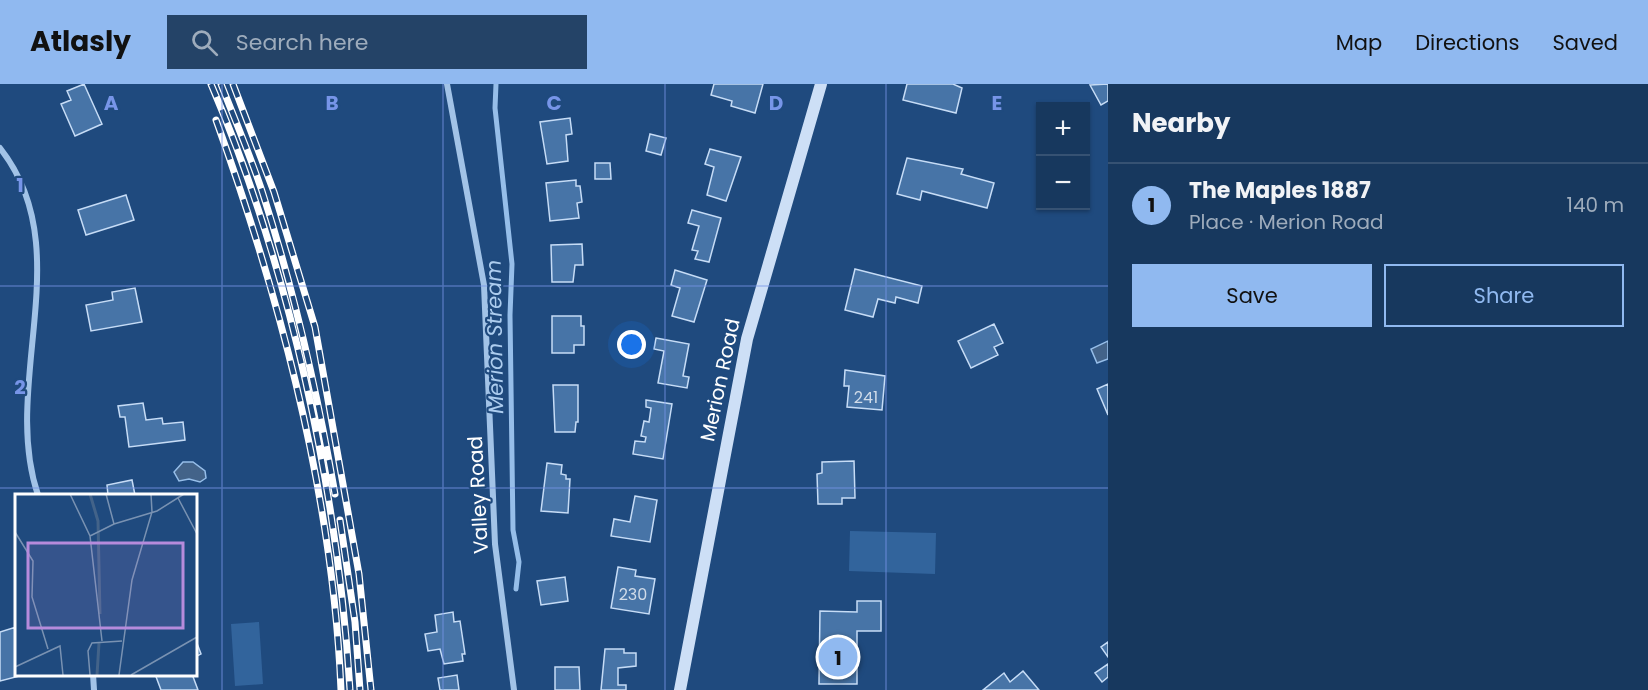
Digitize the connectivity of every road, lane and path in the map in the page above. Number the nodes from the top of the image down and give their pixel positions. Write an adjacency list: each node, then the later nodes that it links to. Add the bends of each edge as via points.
1 (447, 84): 7 (street, Valley Road, via 484,285 495,544)
2 (821, 84): 8 (street, Merion Road, via 747,339)
3 (0, 148): 4 (street, via 21,181 36,245 24,414 30,474)
4 (38, 494)
5 (93, 675): 6 (street)
6 (94, 690)
7 (514, 690)
8 (680, 690)

